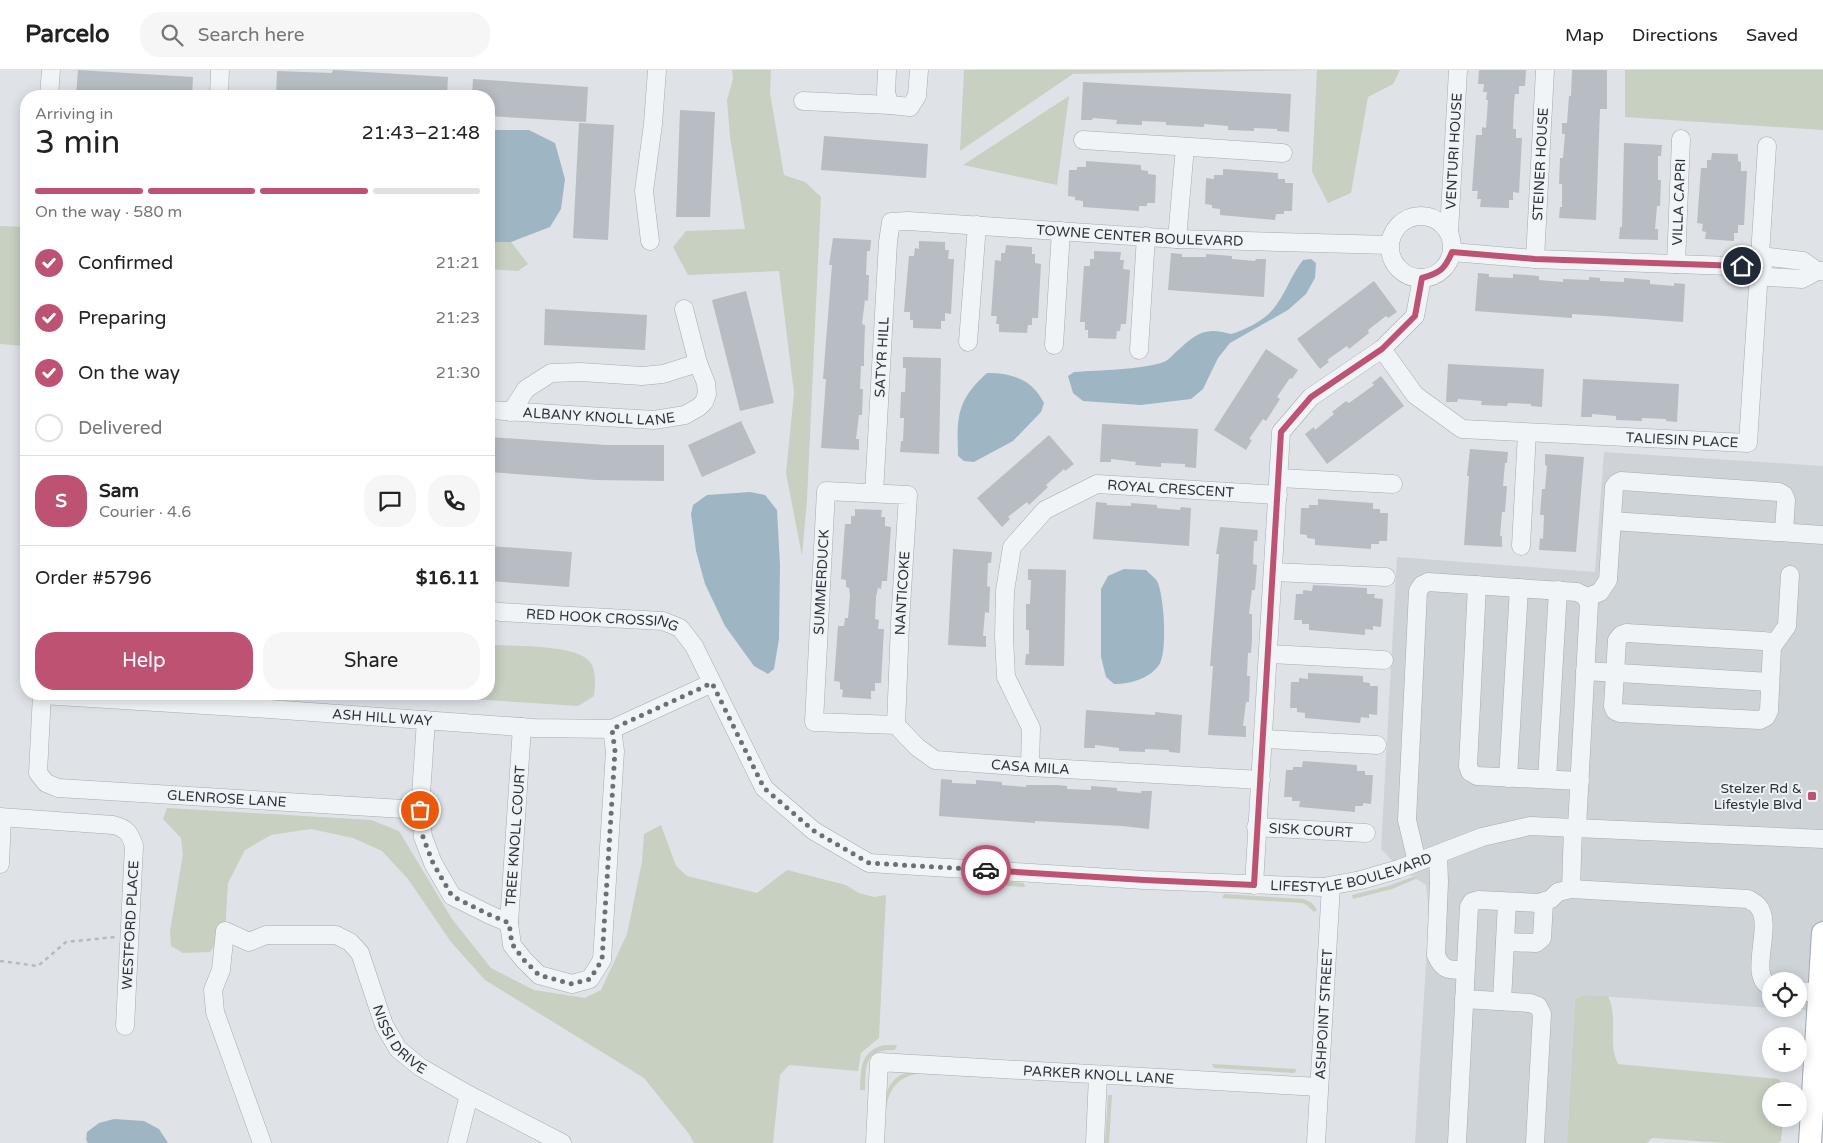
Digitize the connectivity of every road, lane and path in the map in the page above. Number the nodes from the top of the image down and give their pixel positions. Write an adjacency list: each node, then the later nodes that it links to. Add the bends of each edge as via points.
1 (51, 70): 8 (street)
2 (220, 70): 9 (street)
3 (657, 70): 23 (street, via 654,124 644,191)
4 (887, 70): 11 (street, via 886,93)
5 (919, 70): 11 (street, via 917,96 910,107)
6 (1458, 70): 20 (street, VENTURI HOUSE)
7 (1546, 70): 26 (street, STEINER HOUSE)
8 (49, 90)
9 (219, 90)
10 (803, 101): 11 (street)
11 (890, 105)
12 (1083, 140): 15 (street)
13 (1681, 140): 27 (street, VILLA CAPRI)
14 (1767, 146): 28 (street, TALIESIN PLACE)
15 (1185, 147): 16 (street); 22 (street)
16 (1283, 154)
17 (891, 222): 18 (street, TOWNE CENTER BOULEVARD, via 908,220); 42 (street, SATYR HILL)
18 (977, 225): 19 (street, TOWNE CENTER BOULEVARD); 32 (street)
19 (1061, 231): 21 (street, TOWNE CENTER BOULEVARD); 33 (street)
20 (1448, 232): 24 (street, via 1441,223 1420,215 1399,224); 25 (street)
21 (1146, 236): 22 (street, TOWNE CENTER BOULEVARD); 35 (street)
22 (1177, 239): 24 (street, TOWNE CENTER BOULEVARD)
23 (650, 241)
24 (1389, 245): 30 (street, via 1393,262 1405,274)
25 (1452, 252): 26 (street); 30 (street, via 1446,265 1436,274)
26 (1535, 259): 27 (street)
27 (1676, 264): 28 (street)
28 (1759, 267): 29 (street, via 1768,277 1802,279); 39 (street, TALIESIN PLACE, via 1748,443)
29 (1820, 271)
30 (1422, 278): 34 (street, via 1415,316)
31 (684, 309): 36 (street)
32 (968, 342)
33 (1054, 345)
34 (1382, 349): 39 (street, TALIESIN PLACE, via 1415,395 1462,429); 41 (street, via 1311,397 1281,432)
35 (1139, 350)
36 (698, 363): 38 (street, via 664,374 642,376 551,373 526,389); 38 (street, ALBANY KNOLL LANE, via 706,383 706,394 704,402 685,415 654,420)
37 (495, 411): 38 (street, ALBANY KNOLL LANE)
38 (511, 412)
39 (1527, 432): 46 (street)
40 (1393, 484): 41 (street, ROYAL CRESCENT)
41 (1279, 487): 47 (street); 70 (street, ROYAL CRESCENT, via 1097,484 1045,510 1012,547 1005,591 1006,677 1031,728)
42 (874, 493): 65 (street, NANTICOKE, via 908,495); 65 (street, SUMMERDUCK, via 826,491 814,722)
43 (1612, 521): 44 (street); 44 (street, via 1614,487 1621,481 1779,492 1786,500); 53 (street, via 1608,580 1600,592)
44 (1784, 532): 45 (street)
45 (1823, 535)
46 (1521, 546)
47 (1273, 572): 49 (street); 56 (street)
48 (1790, 575): 55 (street, via 1787,626)
49 (1386, 577)
50 (1478, 585): 51 (street); 71 (street, via 1468,766 1470,772 1478,776); 83 (street, via 1428,582 1418,591 1407,820)
51 (1520, 588): 52 (street); 71 (street)
52 (1558, 590): 53 (street, via 1577,592); 72 (street)
53 (1586, 598): 58 (street, via 1589,603)
54 (495, 611): 61 (street, RED HOOK CROSSING, via 663,621 680,628 694,646)
55 (1772, 647): 59 (street, via 1763,641 1626,633 1617,640); 60 (street)
56 (1269, 654): 57 (street); 68 (street)
57 (1384, 660)
58 (1585, 670): 59 (street); 74 (street)
59 (1615, 674): 60 (street); 60 (street, via 1615,711 1760,720 1769,711)
60 (1770, 682)
61 (712, 683): 67 (street, ASH HILL WAY); 81 (street, RED HOOK CROSSING, via 764,788 814,831)
62 (42, 700): 75 (street, GLENROSE LANE, via 38,773 46,783 58,788)
63 (131, 700): 64 (street, ASH HILL WAY)
64 (426, 720): 66 (street, ASH HILL WAY); 75 (street)
65 (896, 725): 70 (street, CASA MILA, via 935,760)
66 (522, 726): 67 (street, ASH HILL WAY); 90 (street, TREE KNOLL COURT)
67 (612, 729): 90 (street, TREE KNOLL COURT, via 615,751 602,960 590,979 572,984 539,975 512,944)
68 (1264, 739): 69 (street); 73 (street)
69 (1376, 745)
70 (1030, 767): 73 (street, CASA MILA)
71 (1508, 778): 72 (street)
72 (1548, 779): 74 (street)
73 (1261, 780): 77 (street)
74 (1580, 781): 78 (street)
75 (420, 810): 90 (street, via 423,837 452,896)
76 (1, 818): 84 (street); 92 (street, WESTFORD PLACE, via 123,827 131,835 134,846)
77 (1256, 827): 79 (street, SISK COURT); 85 (street)
78 (1575, 827): 80 (street, LIFESTYLE BOULEVARD); 82 (street, LIFESTYLE BOULEVARD, via 1530,826 1482,837); 87 (street)
79 (1366, 832)
80 (1823, 840)
81 (846, 850): 85 (street, LIFESTYLE BOULEVARD, via 869,863)
82 (1438, 854): 83 (street, LIFESTYLE BOULEVARD); 95 (street, via 1440,882 1436,955 1439,963 1447,969)
83 (1417, 862): 86 (street, LIFESTYLE BOULEVARD)
84 (0, 864)
85 (1254, 885): 86 (street, LIFESTYLE BOULEVARD)
86 (1330, 886): 102 (street, ASHPOINT STREET)
87 (1571, 889): 89 (street, via 1558,892); 96 (street, via 1748,899 1759,907 1764,918)
88 (1507, 902): 89 (street); 93 (street); 95 (street, via 1472,902)
89 (1544, 902): 93 (street, via 1540,941)
90 (509, 923)
91 (1823, 933): 97 (main road)
92 (129, 935): 94 (path, via 66,942 38,966); 100 (street, WESTFORD PLACE)
93 (1505, 942): 99 (street)
94 (0, 961)
95 (1465, 970): 98 (street)
96 (1762, 980)
97 (1809, 992): 112 (main road)
98 (1464, 999): 99 (street); 110 (street)
99 (1502, 1000): 111 (street, via 1530,1003 1538,1006 1542,1014)
100 (125, 1026)
101 (1098, 1075): 102 (street, PARKER KNOLL LANE); 107 (street, PARKER KNOLL LANE, via 879,1062); 108 (street)
102 (1319, 1087): 109 (street, ASHPOINT STREET)
103 (469, 1095): 104 (street, NISSI DRIVE, via 420,1067 398,1049 384,1025 360,953 350,942 336,935 266,935 249,942 225,931 221,970 213,990 215,1012); 105 (street); 106 (street, NISSI DRIVE)
104 (262, 1143)
105 (457, 1143)
106 (562, 1143)
107 (875, 1143)
108 (1095, 1143)
109 (1316, 1143)
110 (1457, 1143)
111 (1535, 1143)
112 (1810, 1143)

